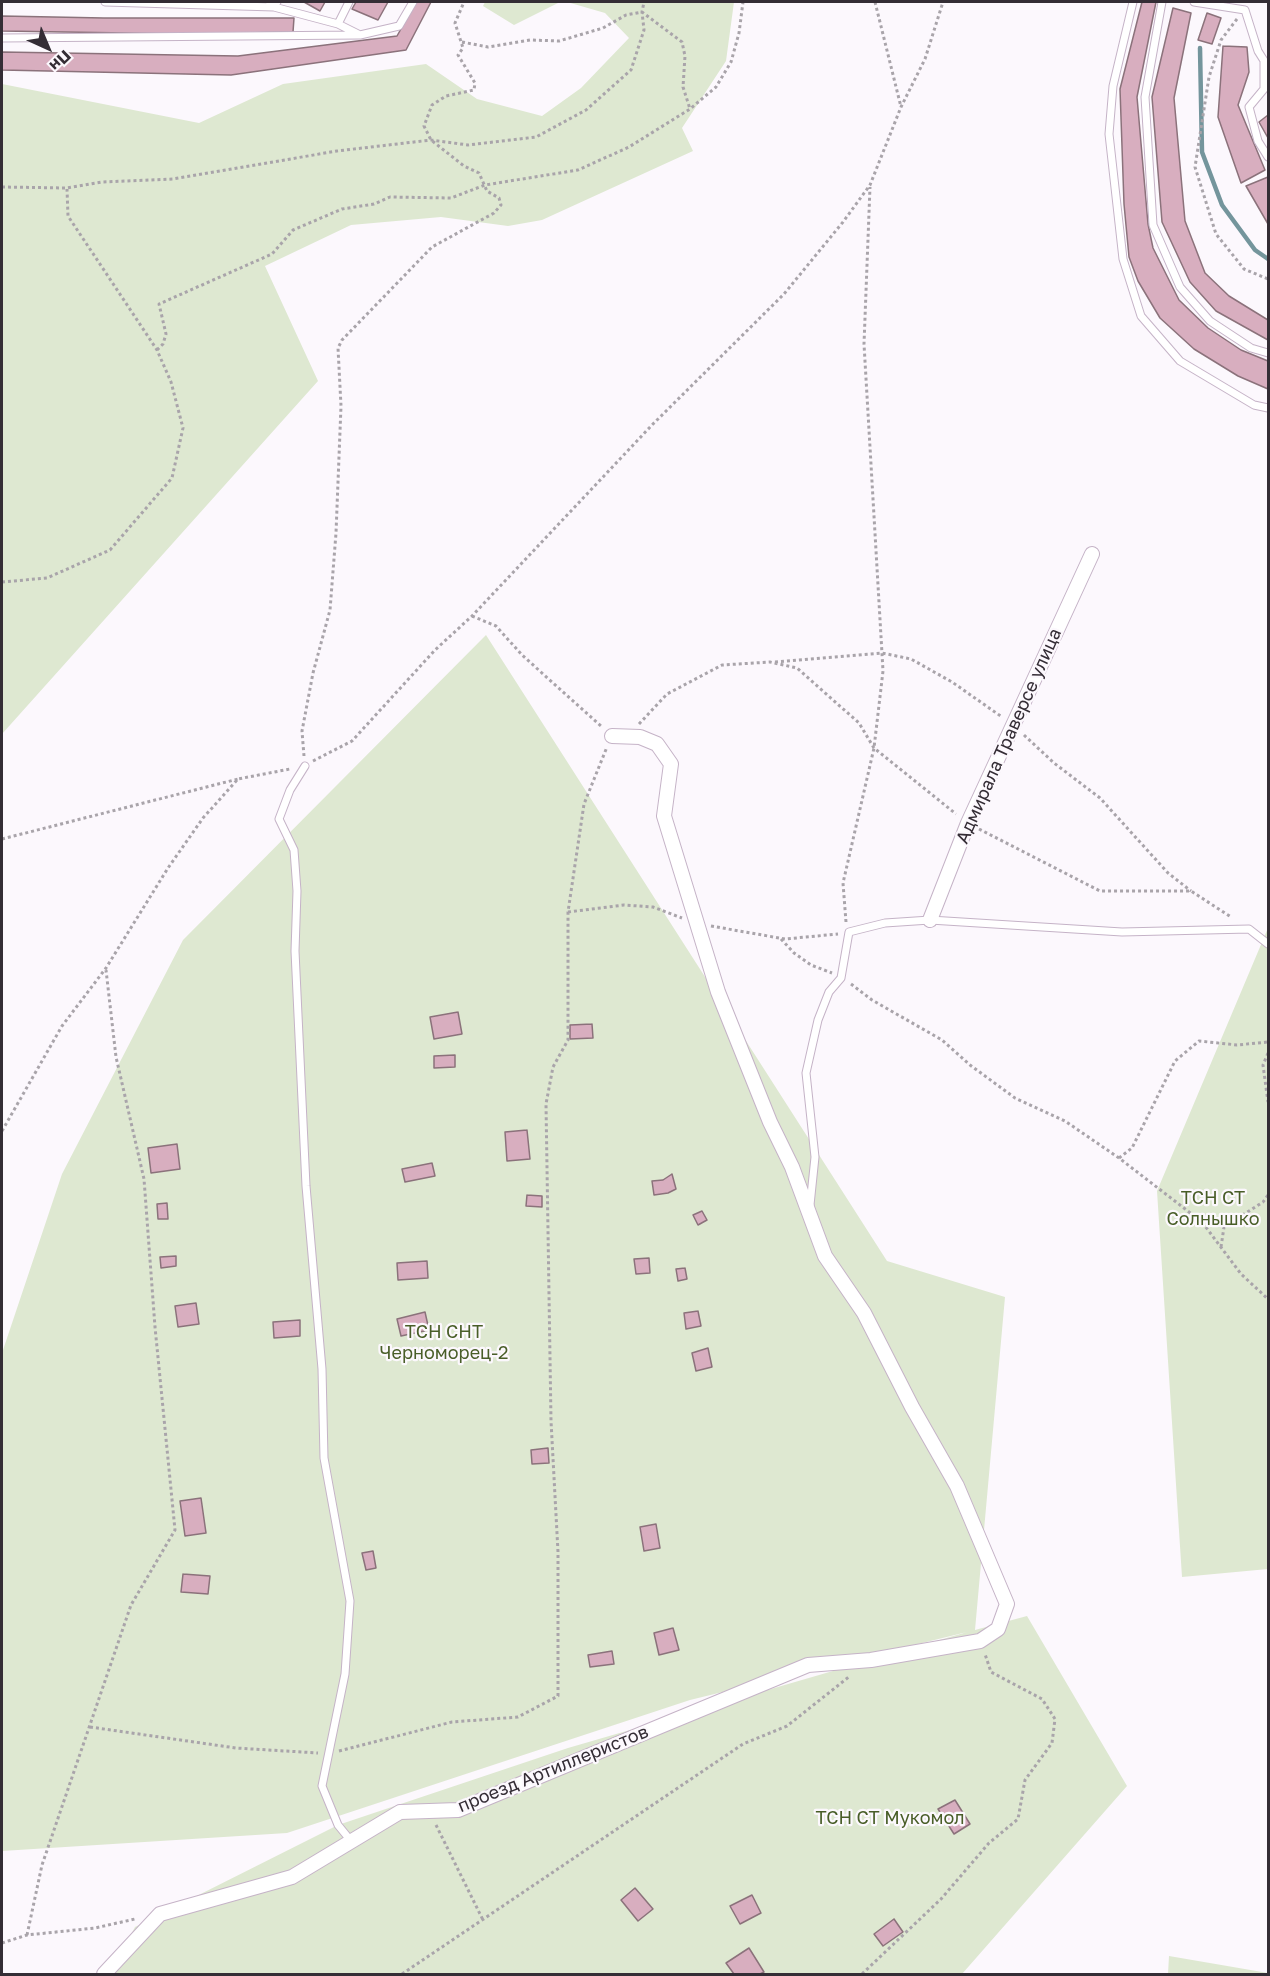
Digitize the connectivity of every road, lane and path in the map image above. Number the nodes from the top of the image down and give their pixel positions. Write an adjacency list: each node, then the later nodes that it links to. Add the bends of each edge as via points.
1 (105, 2): 13 (lane)
2 (349, 2): 16 (lane)
3 (413, 2): 17 (lane, via 399,26)
4 (464, 2): 19 (path, via 455,23)
5 (644, 2): 15 (path)
6 (743, 2): 22 (path, via 731,62 716,87)
7 (875, 2): 21 (path)
8 (943, 2): 21 (path, via 925,59)
9 (1133, 2): 32 (lane, via 1113,86 1109,134 1123,259 1141,316 1180,361 1254,405)
10 (1162, 2): 31 (lane, via 1145,97 1154,225 1180,287 1210,321 1251,348)
11 (1194, 2): 14 (lane)
12 (1250, 2): 14 (lane)
13 (274, 3): 16 (lane)
14 (1245, 10): 20 (lane); 29 (path, via 1221,40 1212,68 1195,167 1216,234 1244,269)
15 (642, 12): 19 (path, via 559,41 530,40 488,47); 22 (path, via 682,42 683,87); 23 (path, via 644,30 631,70 586,110 536,137 468,145)
16 (338, 24): 17 (lane)
17 (360, 35): 18 (lane)
18 (2, 38)
19 (462, 42): 23 (path, via 458,55 475,82 474,90 446,96 432,105 424,126)
20 (1266, 64): 24 (lane, via 1264,89 1249,107 1258,141)
21 (901, 107): 26 (path)
22 (690, 109): 25 (path, via 629,147 578,170)
23 (431, 140): 25 (path, via 479,173); 28 (path, via 337,151 173,179 102,182)
24 (1269, 157)
25 (485, 185): 30 (path, via 451,198 390,197 342,209 293,230 272,254 159,304 166,334); 39 (path, via 487,191 499,198 501,205 494,213 432,247 338,348 341,406 330,610 302,731)
26 (870, 185): 35 (path, via 784,294 652,424); 38 (path, via 864,344 883,671)
27 (2, 187): 28 (path)
28 (67, 188): 30 (path, via 68,216)
29 (1269, 279)
30 (157, 350): 34 (path, via 171,382 183,428 172,478 110,550 47,578)
31 (1269, 353)
32 (1269, 408)
33 (1092, 554): 41 (street, Адмирала Траверсе улица)
34 (2, 582)
35 (472, 616): 37 (path, via 496,626 522,655); 39 (path, via 435,650 352,741)
36 (636, 726): 38 (path, via 667,694 722,665 770,662 797,668 859,723)
37 (612, 736): 43 (path, via 584,804); 45 (street, via 640,737 657,744 671,764 664,816)
38 (874, 748): 41 (path); 47 (path, via 843,884)
39 (305, 766): 40 (path); 64 (lane, via 279,819 294,850 297,891 295,951 306,1175 322,1369 324,1458 350,1601 345,1674)
40 (238, 779): 42 (path); 50 (path, via 203,818 168,868)
41 (968, 823): 44 (street, Адмирала Траверсе улица); 46 (path, via 1100,891 1191,891)
42 (2, 839)
43 (568, 912): 45 (path, via 624,905 653,907); 64 (path, via 568,1040 553,1067 546,1104 558,1696 518,1717 452,1722)
44 (930, 920): 46 (lane, via 1122,932); 47 (lane, via 885,922)
45 (698, 923): 48 (path); 58 (street, via 718,992)
46 (1249, 929): 49 (lane)
47 (849, 932): 48 (path); 51 (lane)
48 (780, 938): 51 (path, via 811,965)
49 (1269, 944)
50 (106, 968): 55 (path, via 62,1026); 63 (path, via 116,1057 144,1179 175,1530 130,1605)
51 (841, 976): 56 (path, via 942,1040 1015,1098 1065,1121); 58 (lane, via 829,992 818,1020 806,1073 815,1157)
52 (1269, 1042): 56 (path, via 1237,1045 1199,1041 1175,1061 1132,1148)
53 (1269, 1053): 54 (path, via 1263,1065)
54 (1269, 1102)
55 (2, 1131)
56 (1119, 1158): 59 (path, via 1202,1222)
57 (1269, 1195): 59 (path, via 1224,1227)
58 (809, 1215): 61 (street, проезд Артиллеристов, via 825,1256 864,1313 957,1486 1007,1604 998,1629)
59 (1221, 1247): 60 (path, via 1240,1275)
60 (1269, 1299)
61 (980, 1641): 62 (street, проезд Артиллеристов); 73 (path, via 991,1672 1042,1699 1055,1719 1052,1743 1025,1780 1018,1819 989,1843 941,1899)
62 (870, 1660): 65 (street, проезд Артиллеристов, via 808,1665 458,1810); 68 (path, via 787,1726 743,1744)
63 (90, 1727): 64 (path, via 236,1748); 69 (path, via 42,1865)
64 (330, 1753): 66 (lane, via 322,1786 338,1826)
65 (429, 1811): 66 (street, проезд Артиллеристов, via 400,1812); 68 (path)
66 (352, 1842): 67 (street, проезд Артиллеристов, via 292,1877)
67 (160, 1914): 69 (path, via 95,1928); 71 (street)
68 (483, 1920): 72 (path)
69 (27, 1935): 70 (path)
70 (2, 1943)
71 (104, 1974)
72 (402, 1974)
73 (862, 1974)

